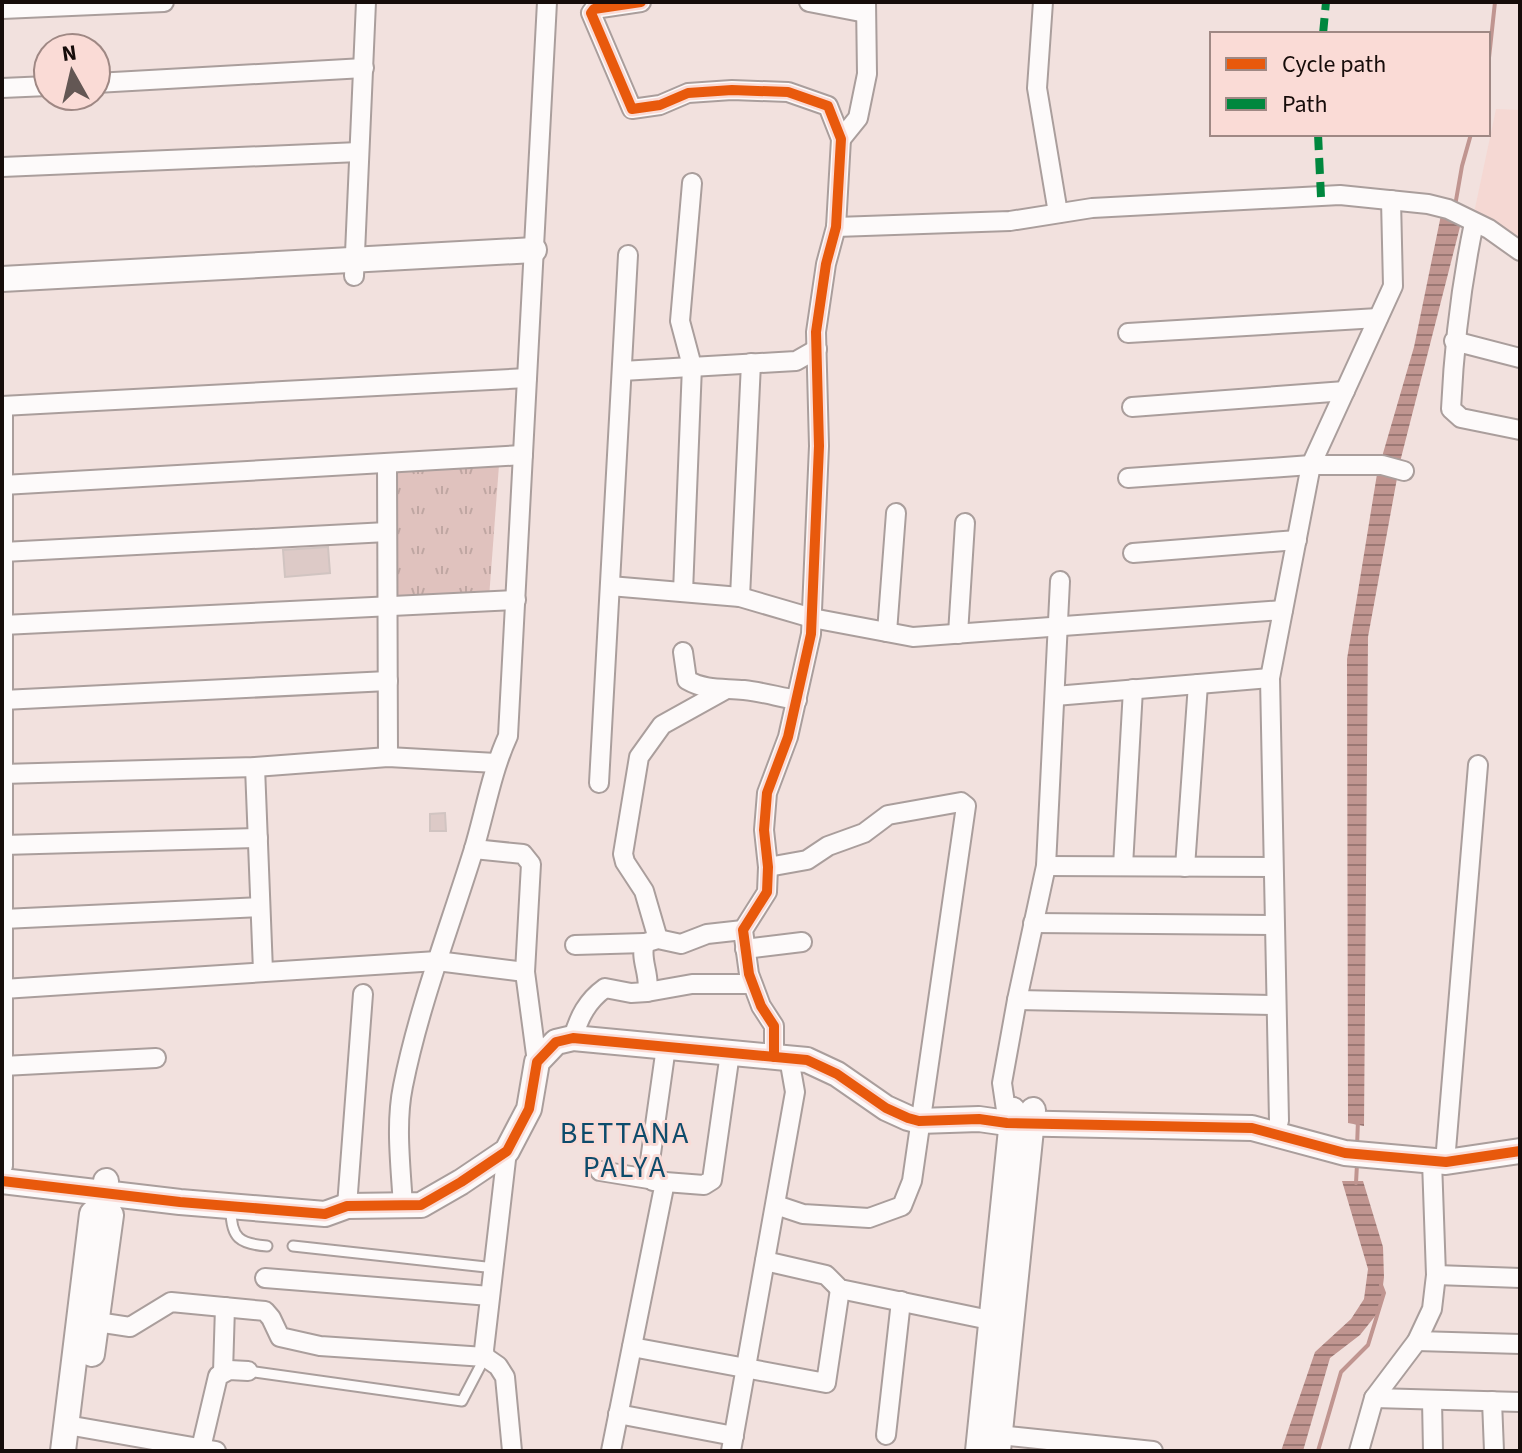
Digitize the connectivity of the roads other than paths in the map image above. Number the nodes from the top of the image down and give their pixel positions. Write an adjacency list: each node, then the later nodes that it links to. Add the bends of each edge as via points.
1 (164, 2): 9 (street)
2 (366, 2): 10 (street)
3 (536, 2): 24 (street)
4 (547, 2): 24 (street)
5 (641, 2): 14 (street, via 591,13 632,109 688,93 788,92 828,106)
6 (809, 2): 8 (street)
7 (1043, 2): 19 (street, via 1037,88)
8 (866, 8): 14 (street, via 867,74 858,118)
9 (2, 9)
10 (364, 68): 11 (street); 15 (street)
11 (112, 82)
12 (32, 87): 13 (street)
13 (2, 88)
14 (841, 139): 21 (street)
15 (359, 152): 16 (street); 25 (street)
16 (2, 167)
17 (692, 183): 34 (street, via 680,321)
18 (1391, 200): 19 (street, via 1340,195); 20 (street, via 1428,204); 28 (street, via 1393,286)
19 (1058, 213): 21 (street, via 1010,221)
20 (1462, 216): 22 (street); 30 (street)
21 (836, 227): 31 (street, via 826,264)
22 (1520, 251)
23 (628, 255): 35 (street)
24 (528, 258): 25 (street); 36 (street)
25 (354, 268): 26 (street); 27 (street)
26 (2, 279)
27 (2, 296)
28 (1378, 318): 29 (street); 37 (street)
29 (1128, 333)
30 (1454, 341): 32 (street); 40 (street, via 1452,412)
31 (817, 349): 33 (street, via 796,361); 60 (street)
32 (1520, 358)
33 (751, 363): 34 (street); 56 (street)
34 (692, 366): 35 (street); 55 (street)
35 (622, 371): 54 (street)
36 (522, 378): 38 (street); 41 (street)
37 (1345, 391): 39 (street); 43 (street)
38 (3, 406): 46 (street)
39 (1132, 407)
40 (1520, 430)
41 (518, 456): 42 (street); 57 (street)
42 (387, 463): 46 (street); 49 (street)
43 (1311, 465): 44 (street, via 1382,465); 45 (street); 50 (street)
44 (1404, 471)
45 (1128, 478)
46 (3, 485): 51 (street)
47 (896, 513): 63 (street)
48 (965, 523): 64 (street)
49 (387, 532): 51 (street); 58 (street)
50 (1297, 540): 52 (street); 59 (street)
51 (3, 552): 61 (street)
52 (1133, 553)
53 (1060, 581): 62 (street)
54 (610, 586): 55 (street); 79 (street)
55 (683, 592): 56 (street)
56 (740, 597): 60 (street)
57 (510, 601): 58 (street); 75 (street); 75 (street, via 508,736)
58 (388, 605): 61 (street); 67 (street)
59 (1283, 610): 62 (street); 66 (street)
60 (812, 618): 63 (street); 73 (street)
61 (3, 625): 72 (street)
62 (1058, 626): 64 (street); 71 (street)
63 (887, 632): 64 (street, via 913,637)
64 (958, 634)
65 (683, 652): 70 (street, via 687,680)
66 (1270, 678): 68 (street); 87 (street)
67 (388, 681): 72 (street); 74 (street)
68 (1198, 684): 69 (street); 86 (street)
69 (1133, 689): 71 (street); 84 (street)
70 (725, 690): 73 (street); 93 (street, via 662,725 639,757 623,854 642,887)
71 (1055, 696): 83 (street)
72 (3, 700): 78 (street)
73 (797, 700): 85 (street, via 767,793)
74 (388, 757): 75 (street); 77 (street)
75 (496, 763): 82 (street)
76 (1478, 765): 118 (street)
77 (255, 767): 78 (street); 80 (street)
78 (2, 774): 81 (street)
79 (599, 783)
80 (258, 838): 81 (street); 88 (street)
81 (3, 845): 89 (street)
82 (474, 849): 96 (street); 98 (street, via 530,859)
83 (1046, 866): 84 (street); 90 (street)
84 (1123, 866): 86 (street)
85 (768, 867): 92 (street, via 767,892); 113 (street, via 807,860 864,833 888,815 961,802 966,806)
86 (1185, 867): 87 (street)
87 (1273, 867): 91 (street)
88 (260, 907): 89 (street); 97 (street)
89 (3, 919): 100 (street)
90 (1033, 923): 91 (street); 103 (street)
91 (1274, 925): 104 (street)
92 (744, 939): 93 (street, via 707,934 681,944); 94 (street); 99 (street)
93 (651, 941): 95 (street); 101 (street, via 642,951)
94 (802, 942)
95 (575, 945)
96 (437, 961): 97 (street); 98 (street); 127 (street, via 403,1088)
97 (263, 971): 100 (street)
98 (525, 972): 110 (street)
99 (752, 984): 101 (street, via 688,984); 109 (street, via 774,1026)
100 (3, 989): 111 (street)
101 (647, 992): 105 (street, via 605,988 591,998)
102 (363, 994): 126 (street)
103 (1017, 1000): 104 (street); 112 (street, via 1002,1083)
104 (1276, 1005): 114 (street)
105 (573, 1038): 106 (street); 110 (street, via 556,1042)
106 (666, 1047): 107 (street); 121 (street, via 648,1175)
107 (730, 1053): 109 (street); 121 (street, via 712,1180 704,1185)
108 (156, 1058): 111 (street)
109 (782, 1058): 113 (street, via 807,1060 886,1108); 124 (street, via 795,1092)
110 (537, 1062): 116 (street, via 529,1109)
111 (3, 1066): 119 (street)
112 (1019, 1115): 113 (street); 114 (street); 140 (street)
113 (919, 1121): 124 (street, via 912,1181 902,1206 869,1218 803,1214)
114 (1262, 1121): 118 (street, via 1357,1148)
115 (1520, 1136): 118 (street)
116 (507, 1151): 127 (street, via 435,1198); 131 (street)
117 (1520, 1151): 118 (street, via 1446,1162)
118 (1439, 1156): 132 (street)
119 (2, 1166): 123 (street)
120 (600, 1171): 121 (street)
121 (657, 1180): 143 (street)
122 (2, 1181): 123 (street)
123 (105, 1193): 125 (street); 126 (street, via 333,1199); 139 (street, via 111,1215); 153 (street, via 92,1214)
124 (776, 1205): 130 (street)
125 (231, 1206): 126 (street, via 325,1214); 128 (lane, via 237,1237)
126 (347, 1206): 127 (street)
127 (403, 1207)
128 (267, 1246)
129 (293, 1246): 131 (lane)
130 (765, 1261): 135 (street, via 826,1275); 145 (street)
131 (495, 1268): 136 (street)
132 (1436, 1275): 134 (street); 141 (street, via 1432,1309)
133 (265, 1278): 136 (street)
134 (1520, 1278)
135 (840, 1289): 137 (street); 145 (street, via 826,1383)
136 (490, 1296): 144 (street)
137 (901, 1301): 140 (street); 154 (street)
138 (225, 1307): 139 (street, via 171,1302 130,1327); 144 (street, via 265,1311 280,1337 320,1346); 147 (street)
139 (97, 1322): 153 (street)
140 (1001, 1322): 156 (street); 162 (street)
141 (1417, 1341): 142 (street); 148 (street)
142 (1520, 1344)
143 (632, 1347): 145 (street); 152 (street)
144 (485, 1357): 146 (lane, via 462,1401); 160 (street, via 505,1377)
145 (746, 1370): 155 (street)
146 (248, 1371): 147 (street)
147 (223, 1372): 158 (street, via 215,1384)
148 (1374, 1398): 149 (street); 164 (street)
149 (1432, 1400): 150 (street); 165 (street)
150 (1492, 1401): 151 (street); 166 (street)
151 (1520, 1402)
152 (618, 1414): 155 (street); 161 (street)
153 (76, 1435): 158 (street); 159 (street)
154 (886, 1435)
155 (733, 1443)
156 (998, 1443): 157 (street)
157 (1118, 1449): 163 (street)
158 (208, 1450)
159 (63, 1451)
160 (512, 1451)
161 (611, 1451)
162 (978, 1451)
163 (1153, 1451)
164 (1359, 1451)
165 (1433, 1451)
166 (1494, 1451)

